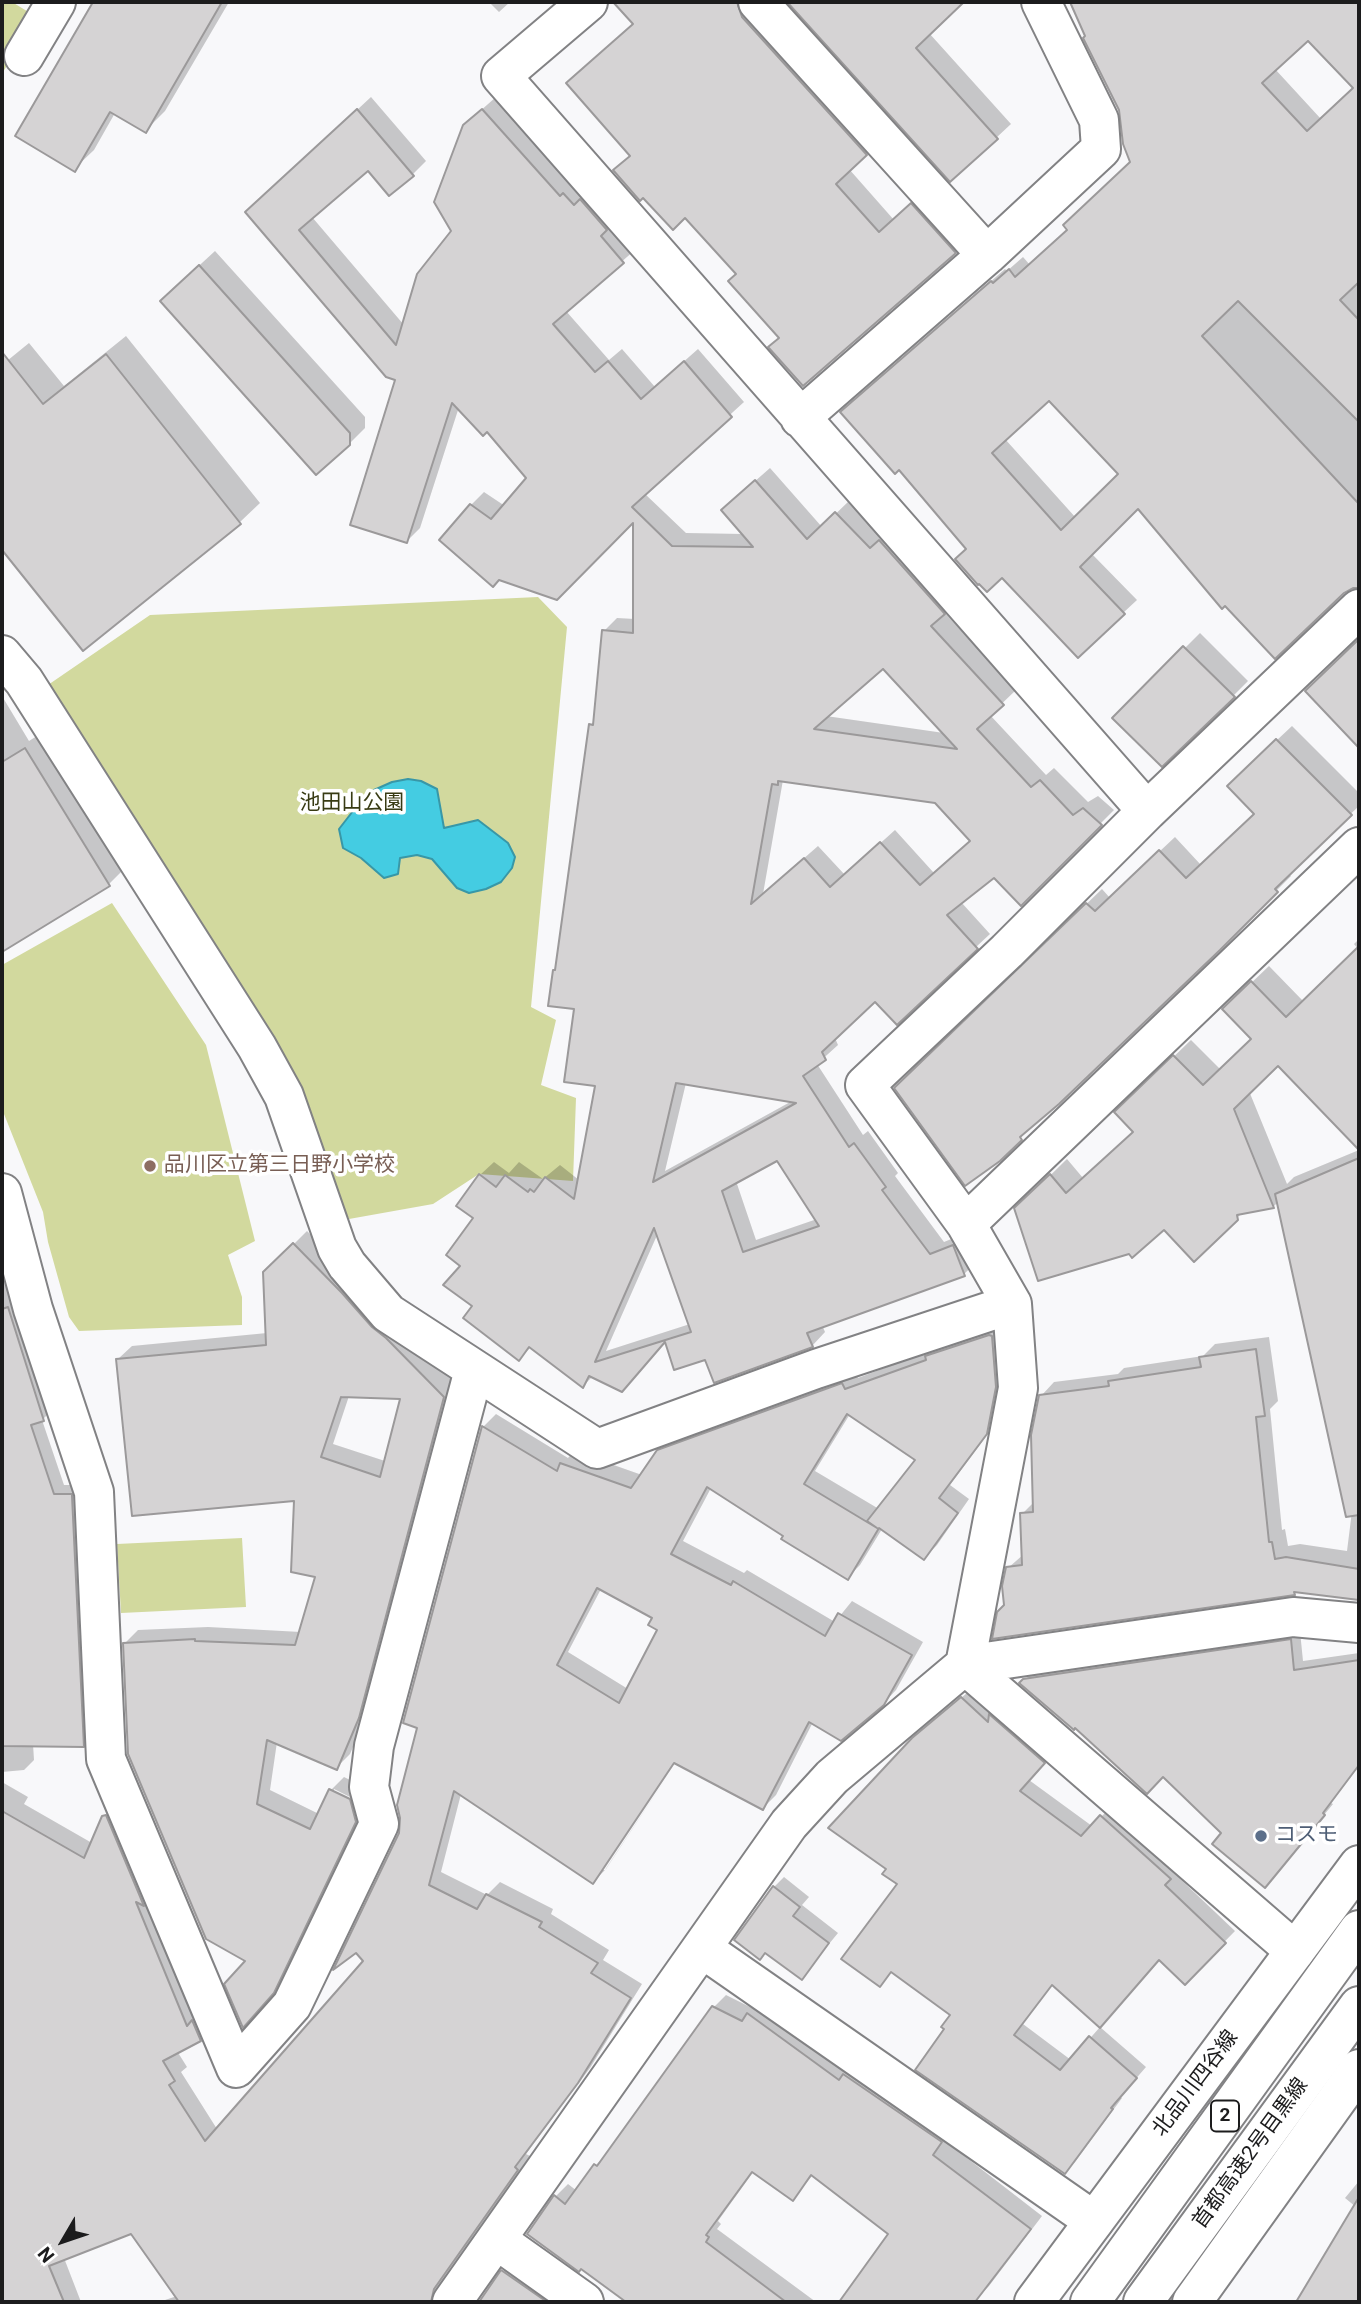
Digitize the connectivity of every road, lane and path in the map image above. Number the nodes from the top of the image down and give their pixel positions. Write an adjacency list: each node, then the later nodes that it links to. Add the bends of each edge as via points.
1 (56, 2): 5 (main road)
2 (589, 2): 7 (main road, via 500,76)
3 (758, 2): 6 (main road)
4 (1041, 2): 6 (main road, via 1099,120 1101,149)
5 (24, 56)
6 (987, 255): 7 (main road)
7 (800, 418): 10 (main road)
8 (1359, 610): 10 (main road)
9 (2, 654): 15 (main road, via 30,690 284,1096 346,1265 388,1313)
10 (1147, 811): 13 (main road, via 865,1085)
11 (1359, 847): 13 (main road)
12 (2, 1193): 15 (main road, via 33,1309 94,1492 106,1759 236,2068 292,2005 379,1824 369,1787 374,1746)
13 (966, 1224): 14 (main road)
14 (1012, 1304): 15 (main road, via 597,1449); 17 (main road, via 1018,1388)
15 (474, 1370)
16 (1359, 1623): 17 (main road, via 1293,1616)
17 (965, 1665): 20 (main road, via 832,1777 789,1824); 21 (main road)
18 (1359, 1866): 21 (main road, 北品川四谷線)
19 (1359, 1930): 29 (main road, 首都高速2号目黒線 / 2)
20 (703, 1949): 24 (main road); 25 (main road)
21 (1295, 1951): 24 (main road, 北品川四谷線)
22 (1359, 2006): 30 (main road, 首都高速2号目黒線 / 2)
23 (1359, 2069): 31 (main road)
24 (1094, 2221): 28 (main road, 北品川四谷線)
25 (497, 2240): 26 (main road); 27 (main road)
26 (452, 2302)
27 (584, 2302)
28 (1034, 2302)
29 (1090, 2302)
30 (1143, 2302)
31 (1192, 2302)

